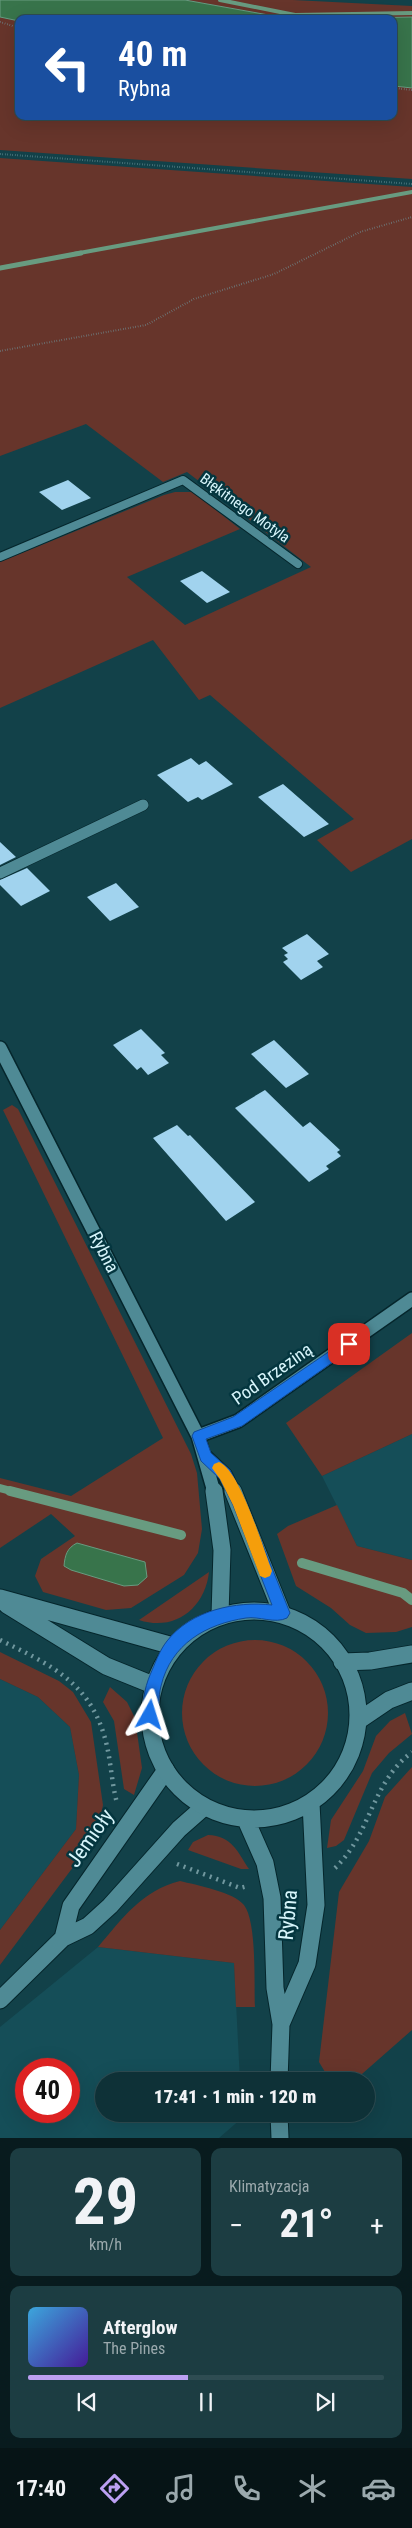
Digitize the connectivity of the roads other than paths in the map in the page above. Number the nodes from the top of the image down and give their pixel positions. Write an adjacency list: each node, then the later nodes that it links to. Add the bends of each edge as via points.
1 (0, 557): 2 (street, Błękitnego Motyla, via 183,480)
2 (298, 564)
3 (143, 806): 4 (street)
4 (0, 873)
5 (0, 1048): 7 (street, Rybna)
6 (412, 1299): 7 (street, Pod Brzeziną, via 238,1421)
7 (198, 1436): 8 (street, Rybna)
8 (206, 1457): 10 (street, Rybna, via 225,1475 239,1503); 11 (street, Rybna, via 224,1564)
9 (0, 1600): 12 (street); 15 (street, via 106,1666)
10 (282, 1613): 11 (street, via 252,1610); 14 (street, via 313,1628 338,1653)
11 (220, 1614): 12 (street, via 193,1628)
12 (173, 1646): 15 (street)
13 (412, 1654): 14 (street)
14 (342, 1662): 17 (street, via 354,1685)
15 (154, 1686): 18 (street, via 150,1715 154,1739)
16 (412, 1691): 17 (street, via 389,1700)
17 (358, 1721): 19 (street, via 351,1757 331,1788)
18 (166, 1770): 20 (street, via 182,1791); 22 (street, Jemioły, via 71,1906)
19 (311, 1803): 21 (street, via 302,1810 277,1819); 24 (street, Rybna, via 316,1905 307,1964)
20 (204, 1807): 21 (street, via 226,1817); 22 (street, via 110,1906 88,1926)
21 (246, 1820): 24 (street, Rybna, via 265,1863 272,1898 275,1988)
22 (63, 1938): 23 (street)
23 (0, 2000)
24 (281, 2024): 25 (street, Rybna)
25 (279, 2072)
26 (279, 2122): 27 (street)
27 (280, 2138)

